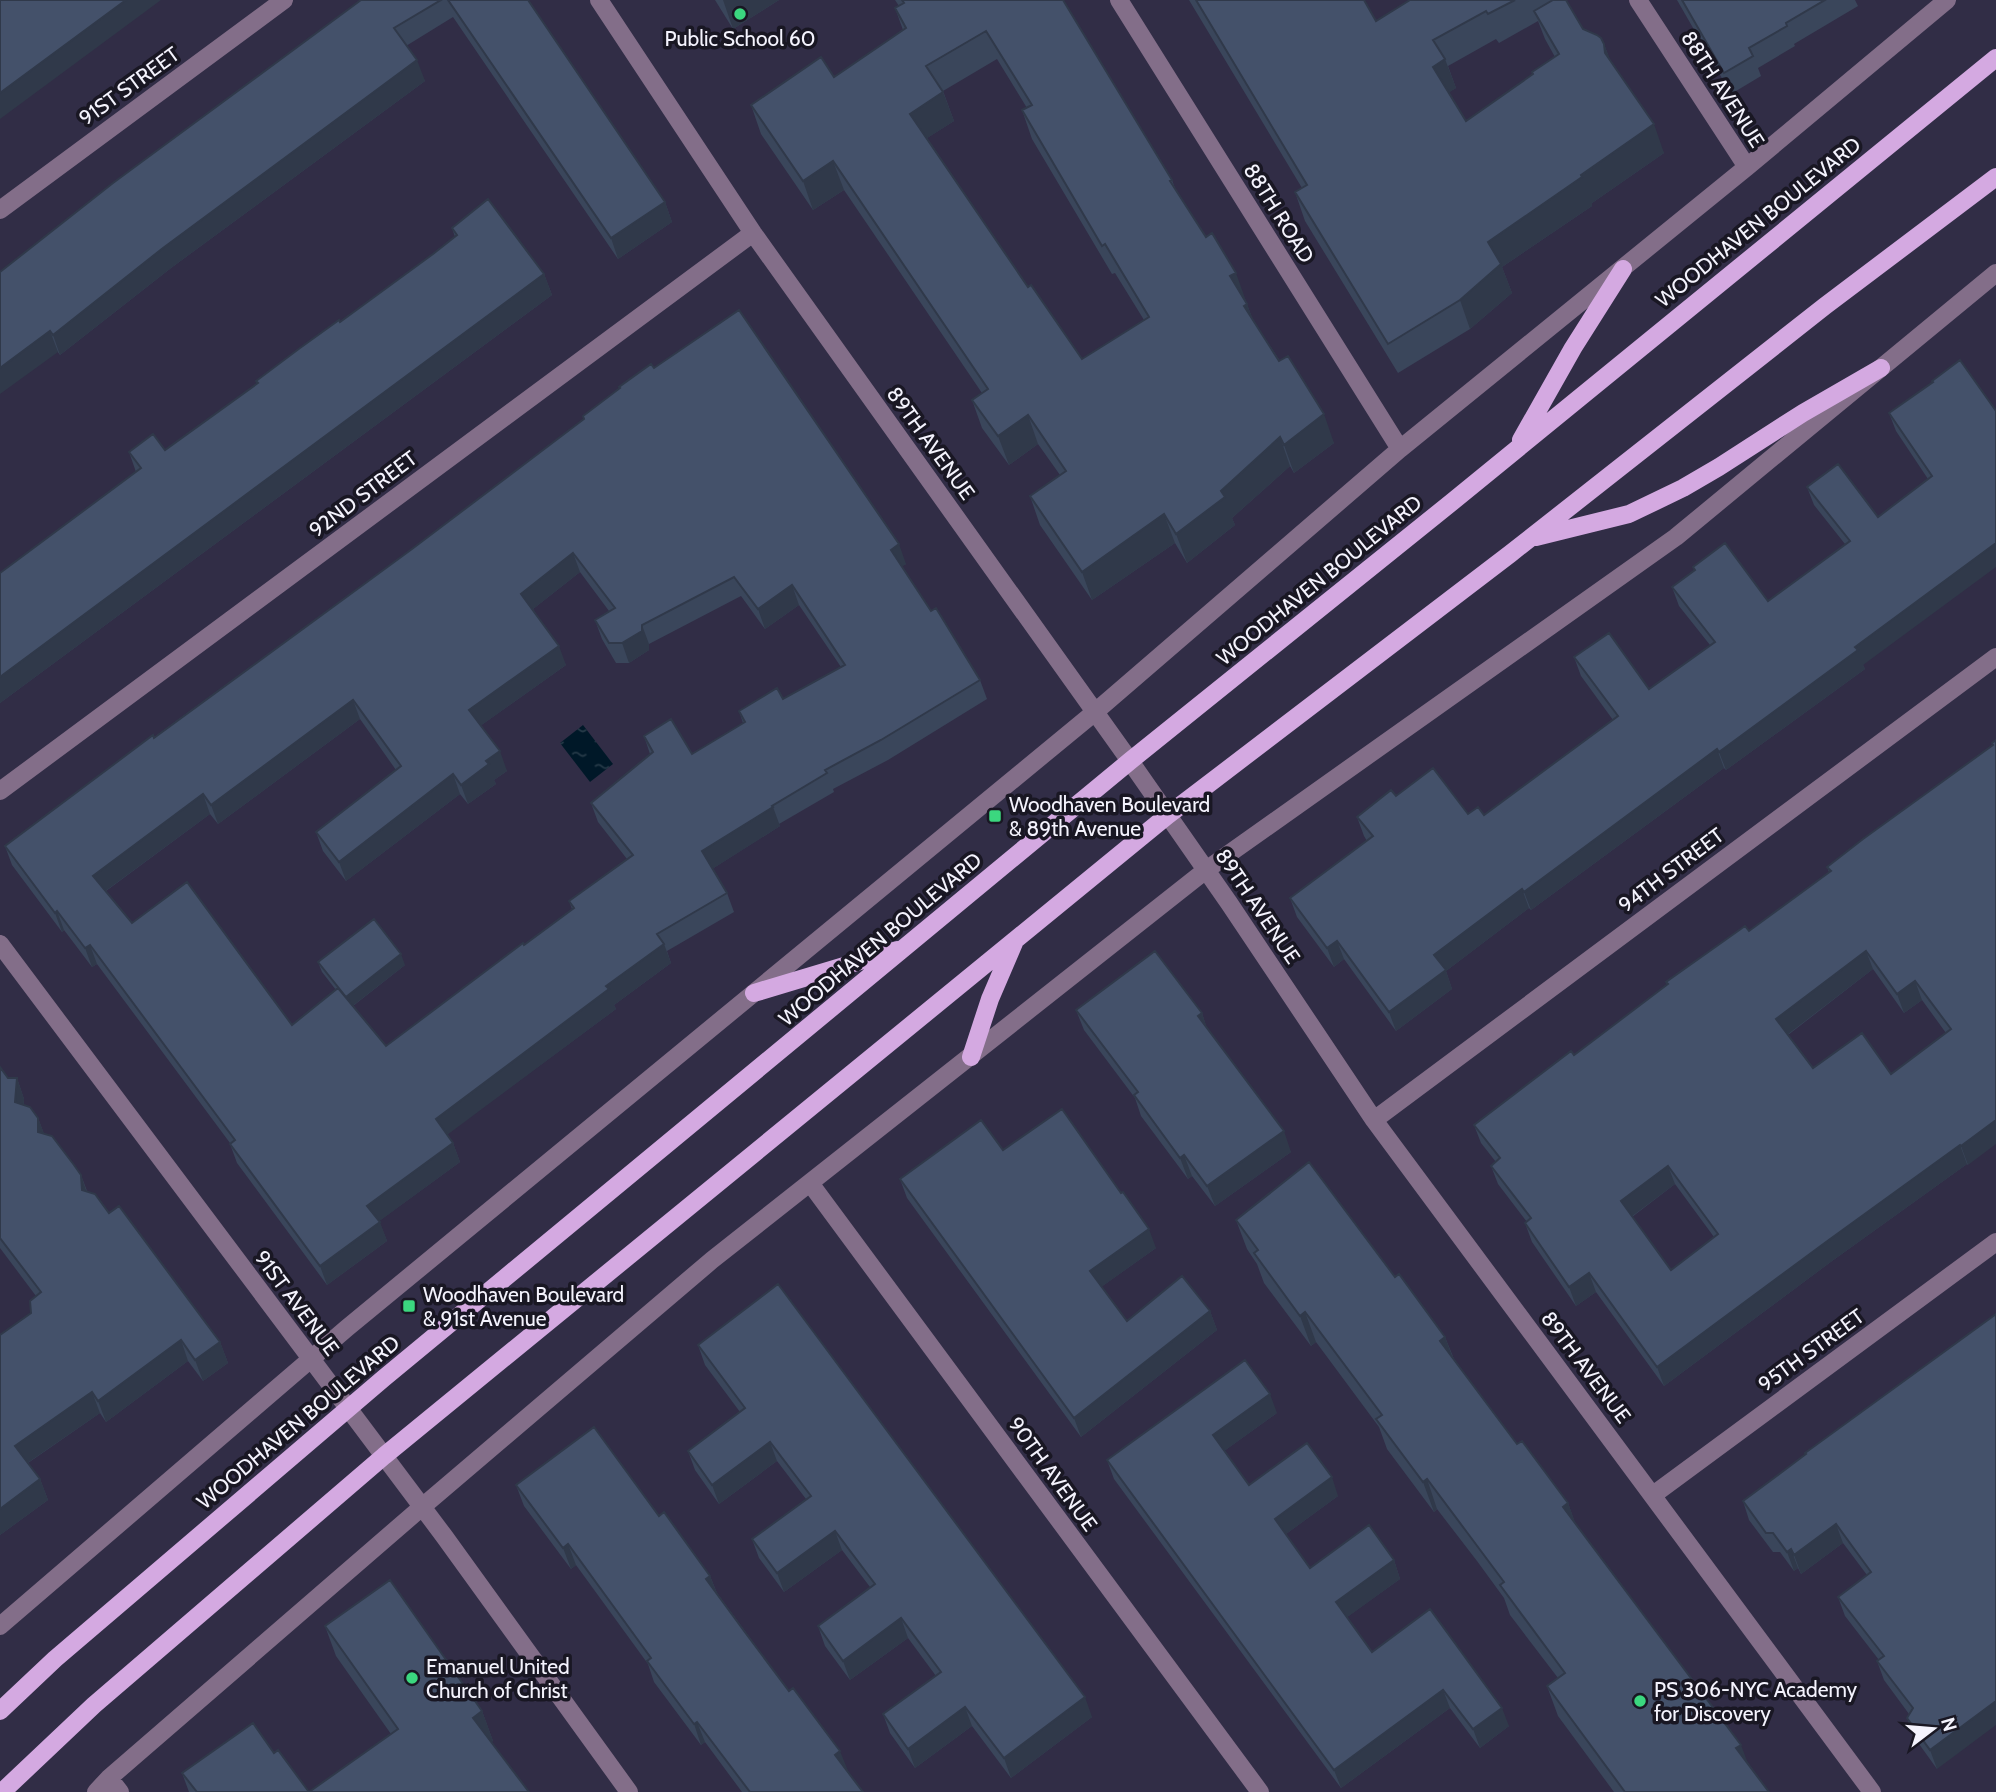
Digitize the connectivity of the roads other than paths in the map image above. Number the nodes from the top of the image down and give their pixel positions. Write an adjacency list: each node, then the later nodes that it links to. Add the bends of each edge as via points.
1 (284, 0): 9 (street, 91ST STREET)
2 (599, 0): 10 (street, 89TH AVENUE)
3 (1119, 0): 14 (street, 88TH ROAD)
4 (1638, 0): 7 (street, 88TH AVENUE)
5 (1947, 0): 7 (street, WOODHAVEN BOULEVARD)
6 (1996, 58): 15 (main road, WOODHAVEN BOULEVARD)
7 (1748, 167): 11 (street, WOODHAVEN BOULEVARD)
8 (1996, 177): 16 (main road)
9 (0, 209)
10 (753, 233): 18 (street, 89TH AVENUE); 20 (street, 92ND STREET)
11 (1623, 269): 14 (street, WOODHAVEN BOULEVARD); 15 (main road)
12 (1996, 272): 13 (street)
13 (1881, 368): 16 (main road, via 1719,467 1640,509); 22 (street, via 1676,537)
14 (1400, 449): 18 (street, WOODHAVEN BOULEVARD)
15 (1516, 449): 19 (main road, WOODHAVEN BOULEVARD)
16 (1529, 539): 21 (main road)
17 (1996, 657): 28 (street, 94TH STREET)
18 (1095, 712): 19 (street, 89TH AVENUE); 26 (street, WOODHAVEN BOULEVARD)
19 (1130, 761): 21 (street, 89TH AVENUE); 25 (main road, WOODHAVEN BOULEVARD)
20 (0, 792)
21 (1168, 815): 22 (street, 89TH AVENUE); 23 (main road)
22 (1206, 870): 27 (street); 28 (street, 89TH AVENUE)
23 (1016, 940): 27 (main road); 33 (main road)
24 (0, 944): 31 (street, 91ST AVENUE)
25 (904, 948): 26 (main road); 32 (main road, WOODHAVEN BOULEVARD)
26 (754, 993): 31 (street, WOODHAVEN BOULEVARD)
27 (971, 1058): 29 (street)
28 (1374, 1120): 34 (street, 89TH AVENUE)
29 (810, 1183): 35 (street); 42 (street, 90TH AVENUE)
30 (1996, 1242): 34 (street, 95TH STREET)
31 (310, 1359): 32 (street, 91ST AVENUE); 36 (street, WOODHAVEN BOULEVARD)
32 (348, 1409): 33 (street, 91ST AVENUE); 37 (main road, WOODHAVEN BOULEVARD)
33 (384, 1456): 35 (street, 91ST AVENUE); 39 (main road, via 94,1705)
34 (1653, 1495): 43 (street, 89TH AVENUE)
35 (422, 1507): 38 (street); 41 (street, 91ST AVENUE)
36 (0, 1626)
37 (0, 1711)
38 (115, 1785): 40 (street)
39 (2, 1792)
40 (96, 1792)
41 (629, 1792)
42 (1260, 1792)
43 (1872, 1792)

